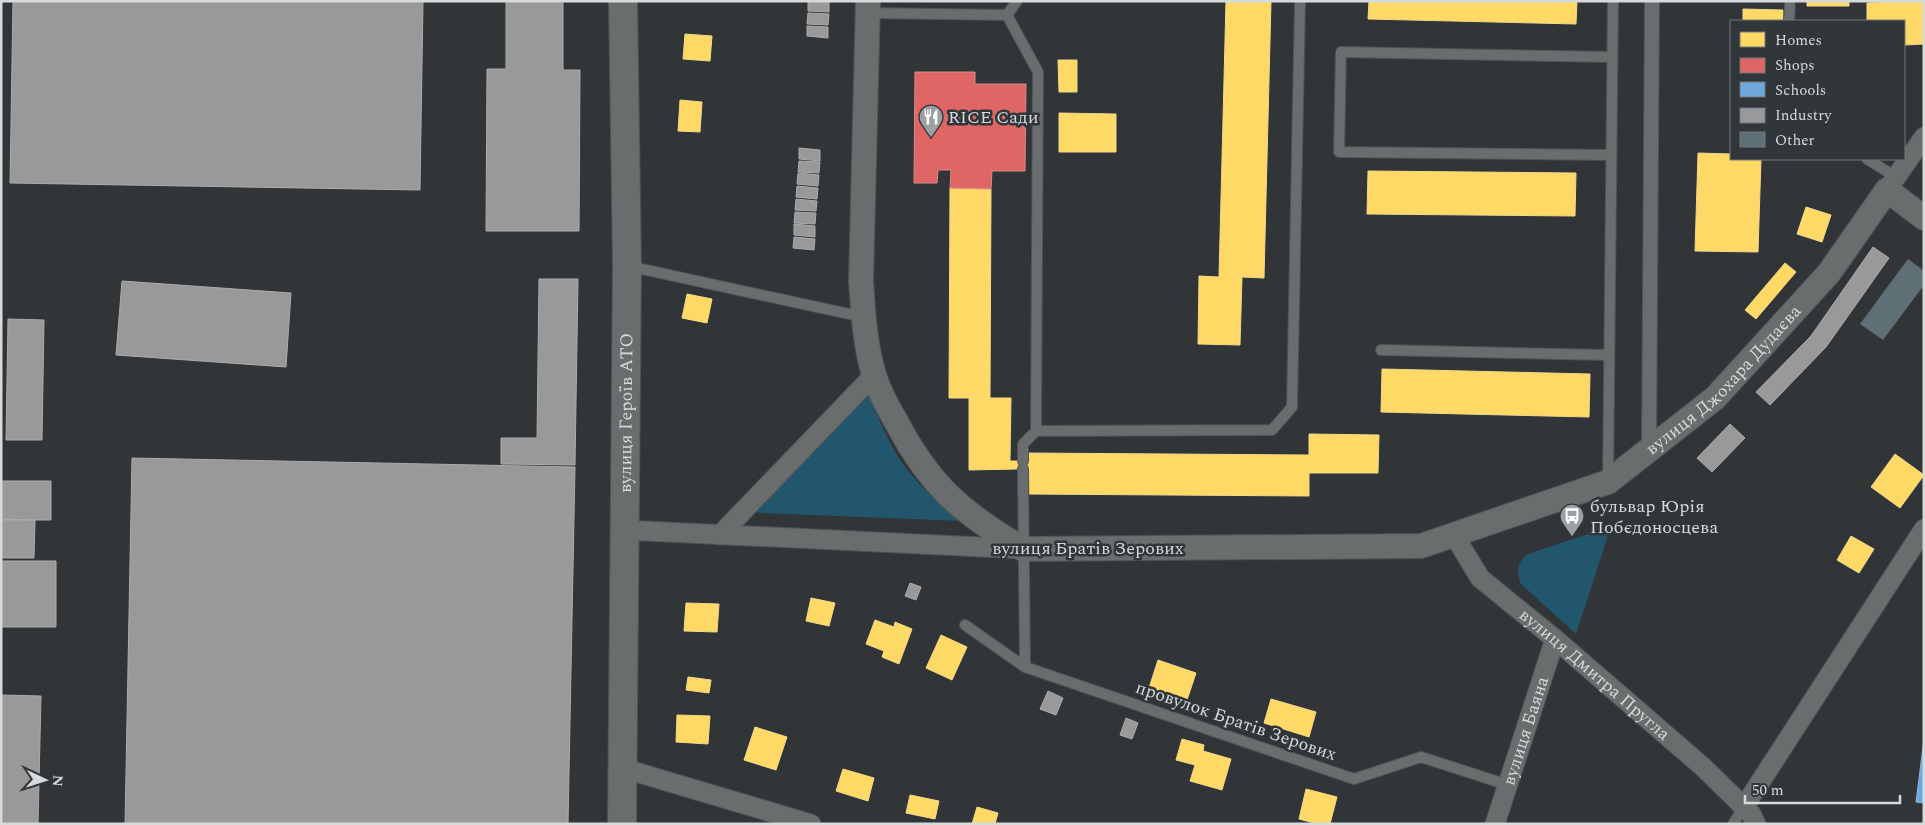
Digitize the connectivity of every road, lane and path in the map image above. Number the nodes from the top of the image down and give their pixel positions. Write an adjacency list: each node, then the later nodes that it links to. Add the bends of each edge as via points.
1 (623, 1): 16 (main road, вулиця Героїв АТО)
2 (1017, 1): 8 (lane)
3 (1300, 1): 21 (lane, via 1292,407 1272,430)
4 (1613, 1): 10 (lane)
5 (1652, 1): 22 (street)
6 (1790, 5): 9 (lane)
7 (868, 7): 8 (lane); 17 (street, via 861,281)
8 (1007, 15): 21 (lane, via 1038,72)
9 (1789, 20)
10 (1612, 56): 12 (lane); 12 (lane, via 1341,52 1339,152)
11 (1924, 137): 14 (street, вулиця Джохара Дудаєва)
12 (1611, 155): 19 (lane)
13 (1868, 160): 14 (lane)
14 (1891, 183): 15 (street); 22 (street, вулиця Джохара Дудаєва, via 1829,273 1715,398)
15 (1924, 218)
16 (627, 266): 17 (lane); 24 (main road, вулиця Героїв АТО)
17 (864, 317): 20 (street)
18 (1380, 350): 19 (lane)
19 (1610, 356): 23 (lane)
20 (874, 375): 26 (street); 28 (street, via 905,438 940,488 978,521)
21 (1036, 432): 28 (lane, via 1022,444)
22 (1649, 449): 23 (street, вулиця Джохара Дудаєва)
23 (1608, 482): 27 (street, вулиця Джохара Дудаєва)
24 (624, 530): 26 (street, вулиця Братів Зерових); 32 (main road, вулиця Героїв АТО)
25 (1924, 530): 34 (street)
26 (720, 535): 28 (street, вулиця Братів Зерових)
27 (1454, 535): 28 (street, вулиця Братів Зерових, via 1421,546); 30 (street, вулиця Дмитра Пругла, via 1480,578)
28 (1023, 549): 31 (lane)
29 (965, 626): 31 (lane, провулок Братів Зерових)
30 (1555, 639): 33 (street, вулиця Баяна); 34 (street, вулиця Дмитра Пругла, via 1703,767)
31 (1025, 667): 33 (lane, провулок Братів Зерових, via 1354,778 1421,757)
32 (622, 768): 35 (main road, вулиця Героїв АТО); 36 (street)
33 (1508, 785): 37 (street, вулиця Баяна)
34 (1744, 807): 38 (lane); 39 (street, вулиця Дмитра Пругла)
35 (622, 824)
36 (811, 824)
37 (1495, 824)
38 (1733, 824)
39 (1756, 824)

